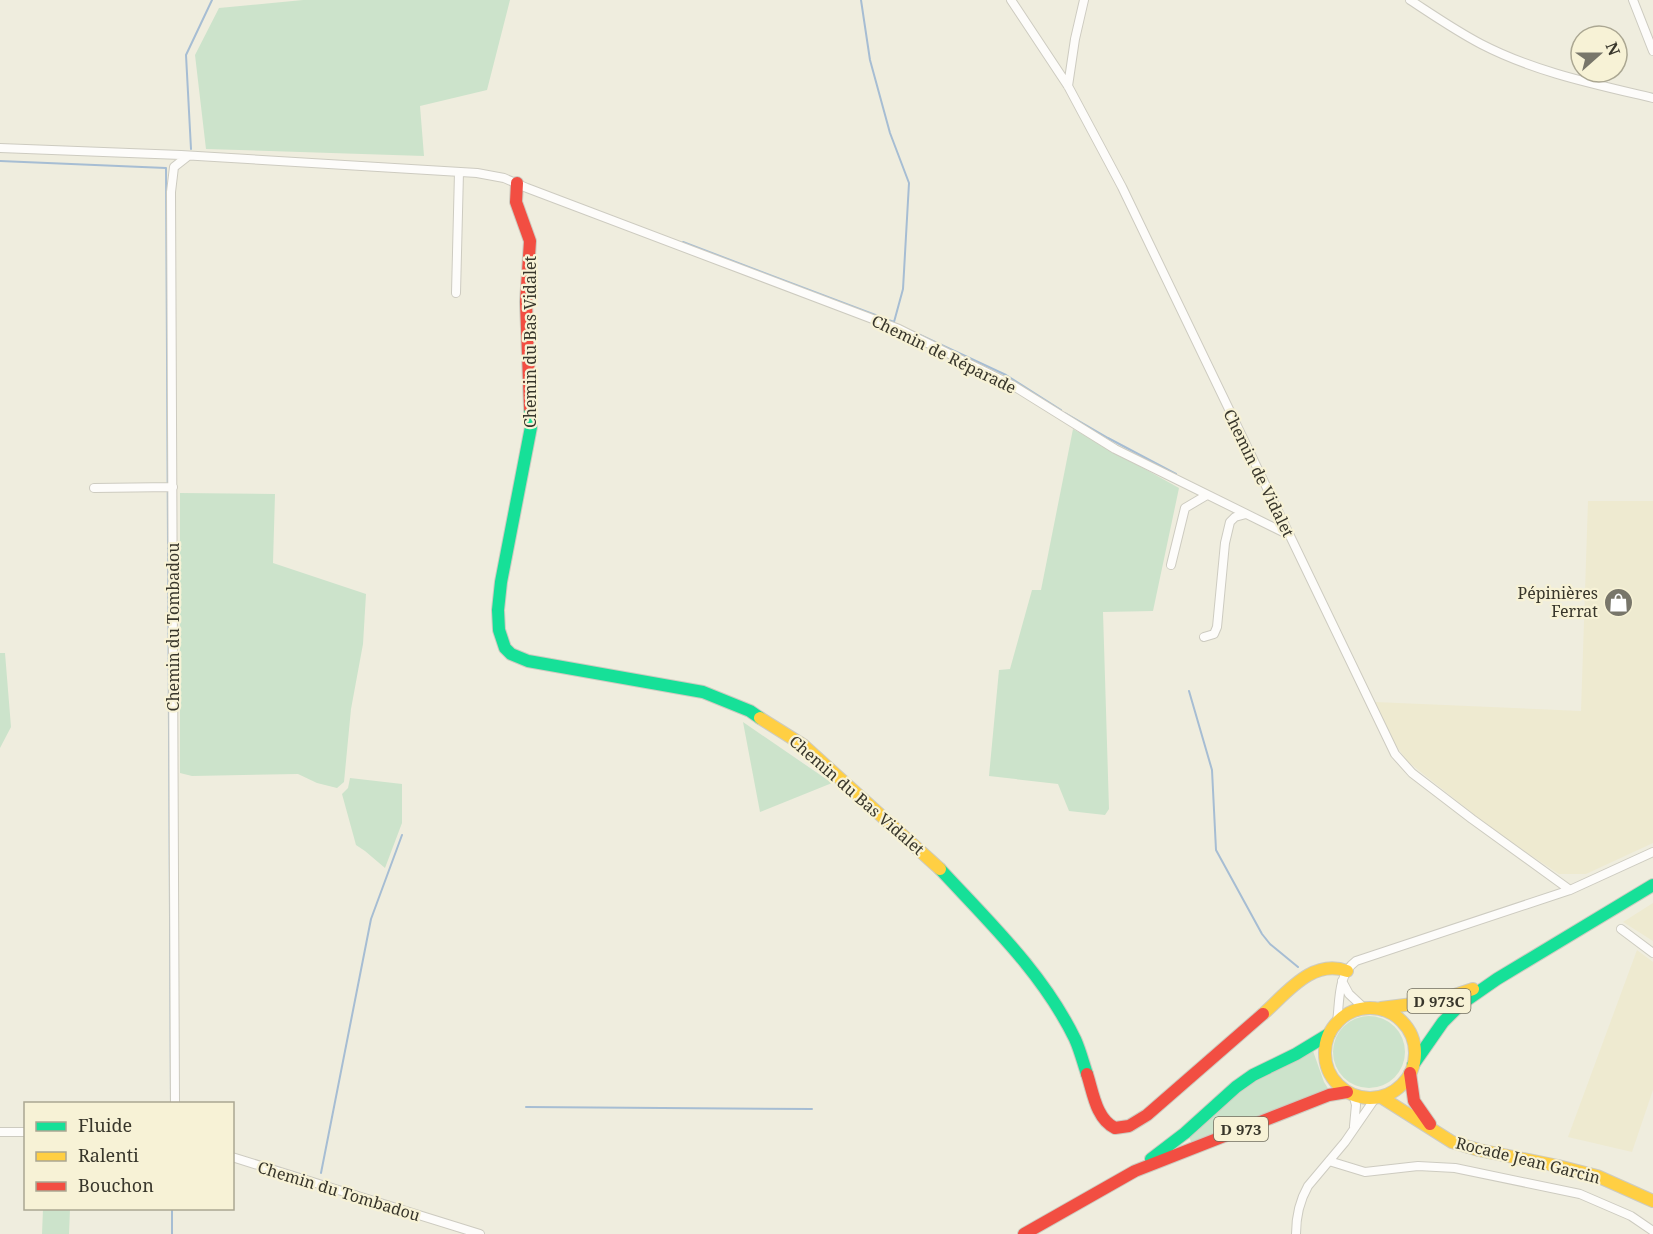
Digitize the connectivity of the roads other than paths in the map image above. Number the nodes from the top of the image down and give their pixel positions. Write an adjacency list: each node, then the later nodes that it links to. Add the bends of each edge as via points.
1 (1011, 0): 6 (street, Chemin de Vidalet)
2 (1084, 0): 6 (street)
3 (1410, 0): 7 (street, via 1481,44 1526,64)
4 (1633, 0): 5 (street)
5 (1653, 51)
6 (1068, 86): 17 (street, Chemin de Vidalet, via 1122,187)
7 (1653, 98)
8 (0, 148): 9 (street, Chemin de Réparade)
9 (188, 156): 10 (street, Chemin de Réparade); 13 (street, Chemin du Tombadou, via 174,167 171,192)
10 (459, 172): 11 (street, Chemin de Réparade); 12 (street)
11 (517, 183): 15 (street, Chemin de Réparade, via 899,329 1012,385 1115,449); 25 (main road, Chemin du Bas Vidalet, via 516,202 530,241 526,302 531,427 498,604 501,642 512,654 528,661 703,692 750,711 803,745 934,862 1028,965 1070,1028 1099,1111 1112,1127 1128,1126 1158,1105 1227,1049 1304,977 1329,968 1341,968)
12 (456, 293)
13 (173, 487): 14 (street); 33 (street, Chemin du Tombadou)
14 (94, 488)
15 (1208, 495): 16 (street, Chemin de Réparade); 18 (street, via 1185,508)
16 (1246, 514): 17 (street, Chemin de Réparade); 19 (street, via 1230,522 1217,627 1214,634)
17 (1289, 535): 22 (street, Chemin de Vidalet, via 1404,766)
18 (1171, 565)
19 (1204, 637)
20 (1653, 852): 22 (street)
21 (1653, 885): 26 (main road, D 973C)
22 (1570, 890): 25 (street, via 1377,953 1356,962)
23 (1621, 929): 24 (street)
24 (1653, 953)
25 (1344, 976): 27 (street, via 1348,994); 28 (street)
26 (1497, 979): 27 (main road, D 973C, via 1437,1001); 30 (main road, D 973C, via 1443,1022)
27 (1370, 1008): 28 (main road, via 1345,1015); 30 (main road, via 1391,1013 1403,1023 1414,1050)
28 (1337, 1022): 29 (main road)
29 (1329, 1034): 31 (main road, via 1325,1047 1329,1073); 40 (main road, D 973, via 1236,1087)
30 (1411, 1069): 32 (main road, via 1398,1088); 37 (main road, Rocade Jean Garcin, via 1412,1098)
31 (1350, 1093): 32 (main road); 34 (street, via 1356,1105); 40 (main road, D 973, via 1320,1098)
32 (1378, 1097): 34 (street); 37 (main road, Rocade Jean Garcin, via 1394,1103)
33 (175, 1102)
34 (1354, 1129): 39 (street)
35 (0, 1132): 36 (street)
36 (24, 1132)
37 (1437, 1133): 41 (main road, Rocade Jean Garcin, via 1462,1145 1589,1173)
38 (234, 1159): 43 (street, Chemin du Tombadou)
39 (1329, 1161): 42 (street, via 1365,1172 1418,1166 1455,1168 1580,1194 1631,1215); 45 (street, via 1303,1194)
40 (1135, 1171): 44 (main road, D 973)
41 (1653, 1201)
42 (1653, 1231)
43 (480, 1234)
44 (1024, 1234)
45 (1296, 1234)

